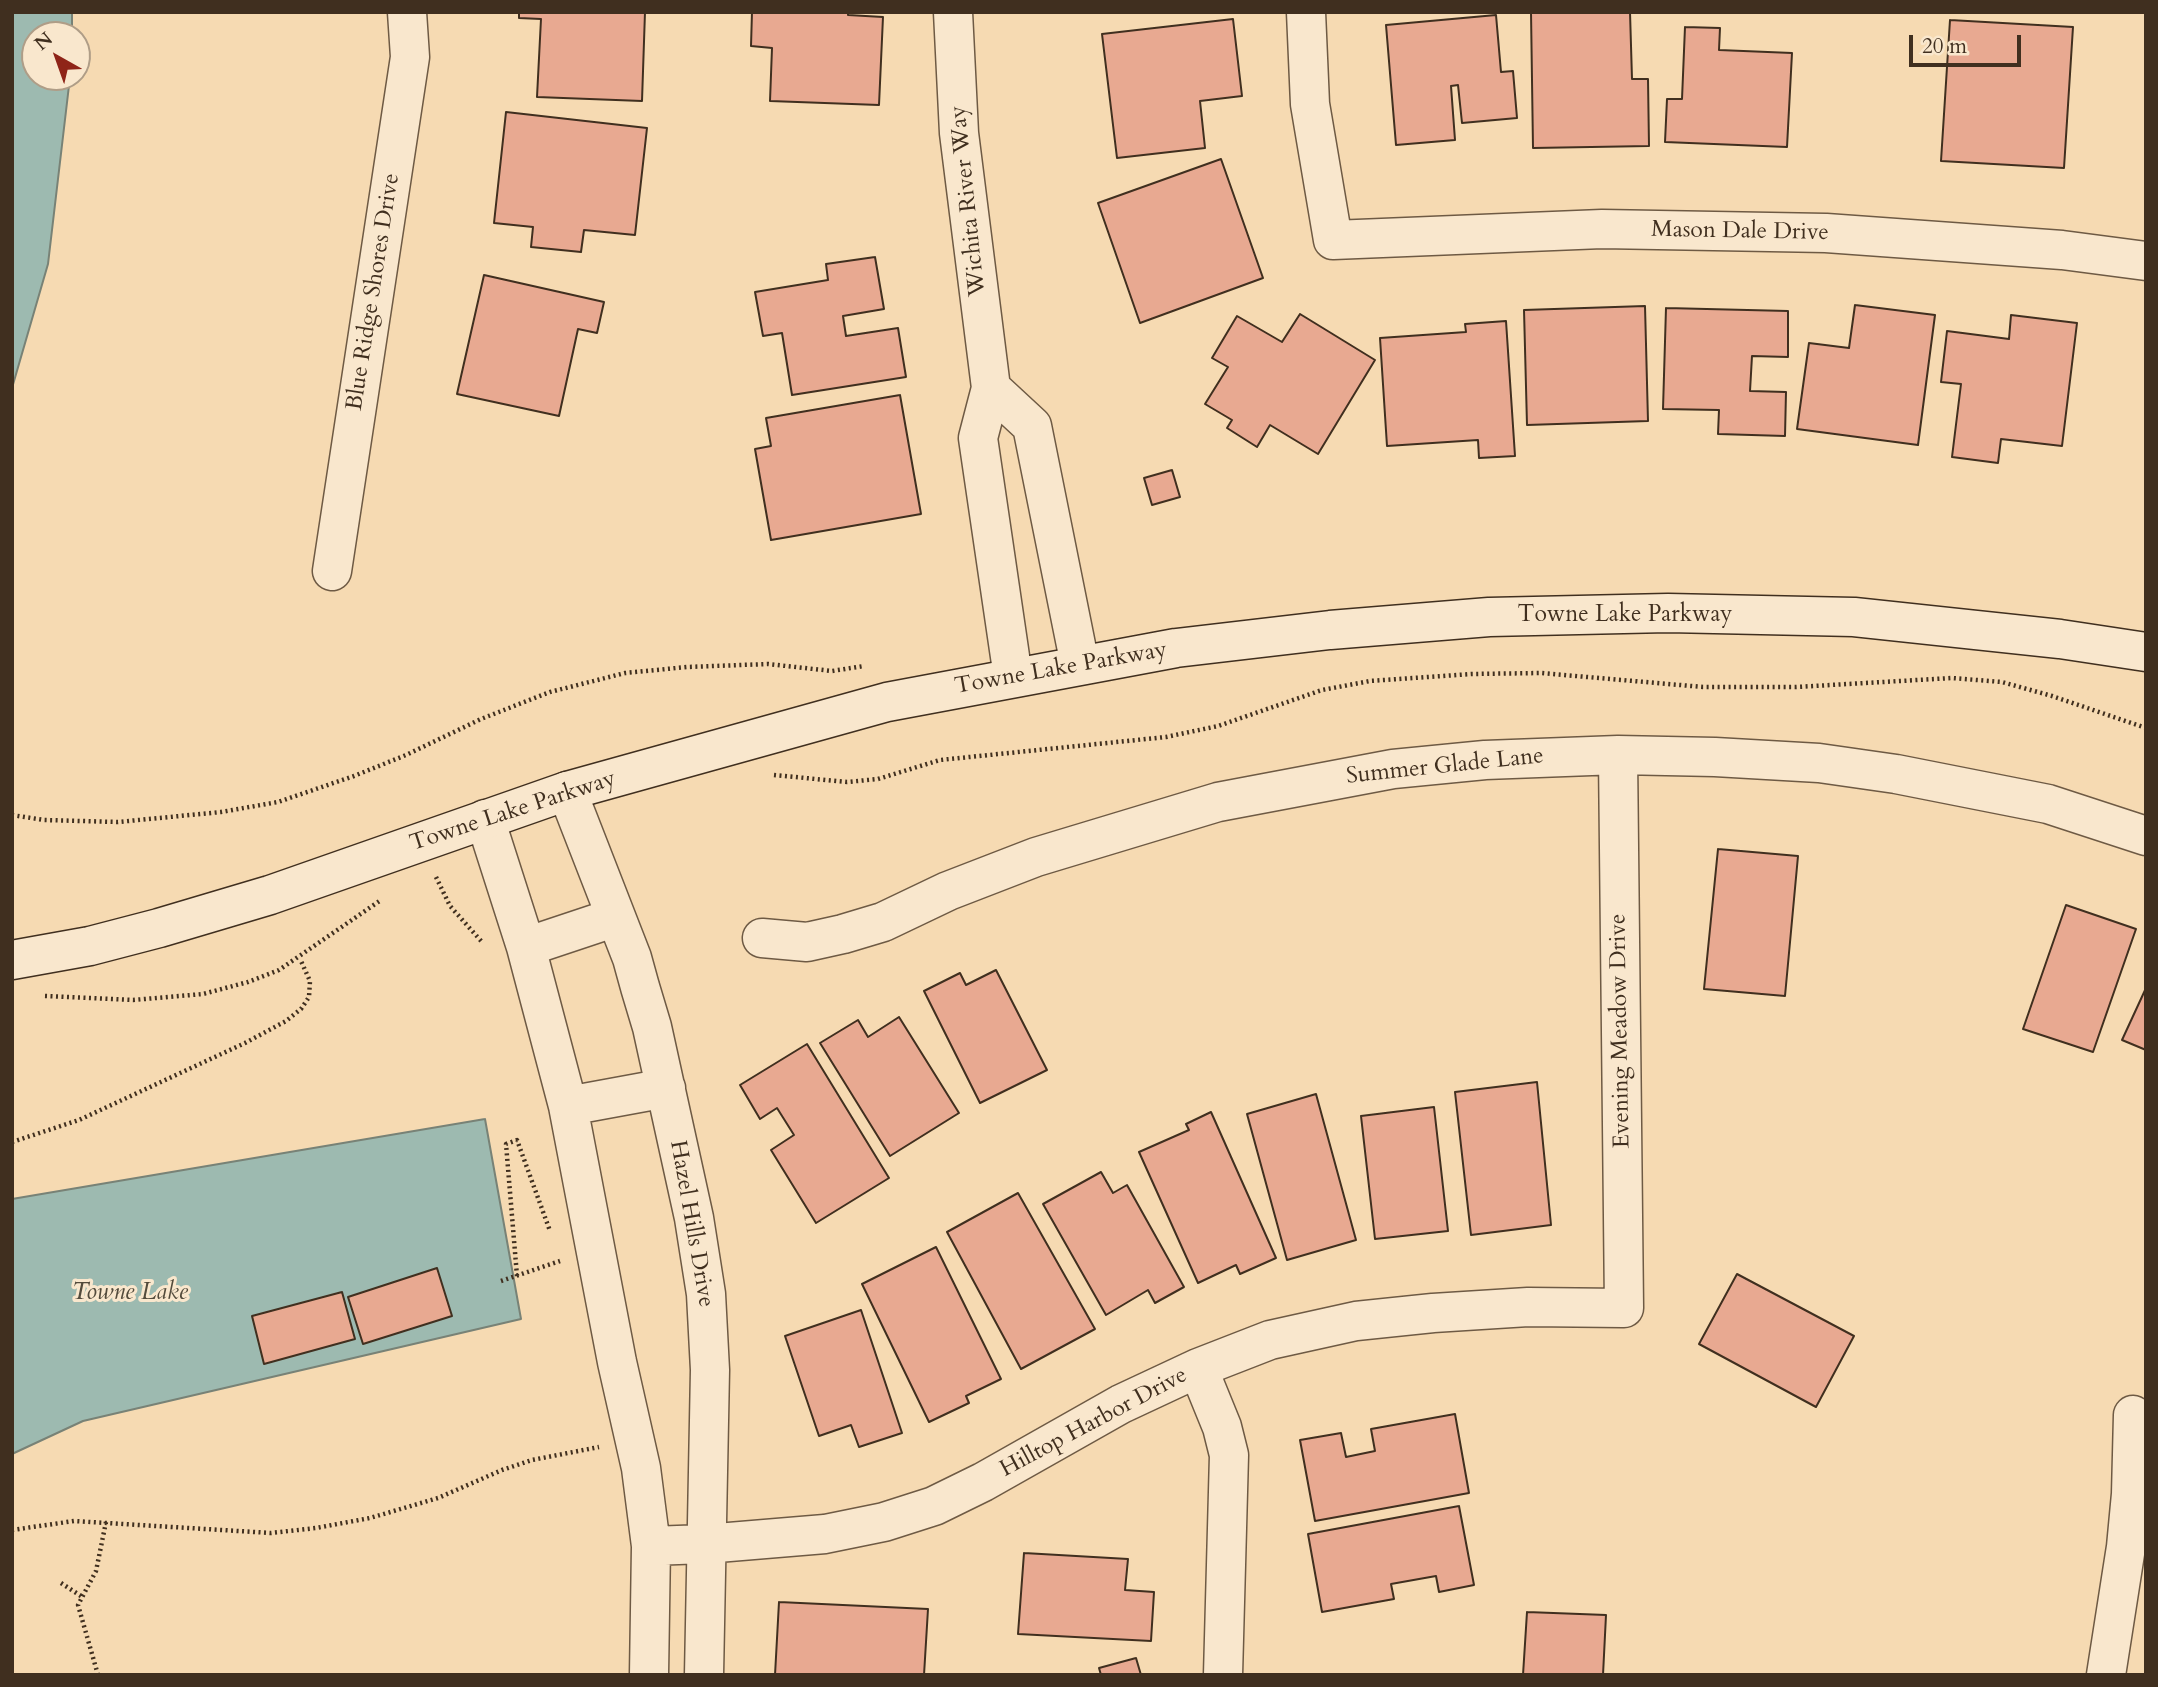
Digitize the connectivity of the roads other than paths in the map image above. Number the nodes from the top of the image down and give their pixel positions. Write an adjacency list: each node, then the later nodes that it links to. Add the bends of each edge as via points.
1 (407, 12): 6 (street, Blue Ridge Shores Drive, via 410,57)
2 (953, 12): 5 (street, Wichita River Way, via 958,133)
3 (1306, 12): 4 (street, Mason Dale Drive, via 1310,104 1334,240 1602,229 1826,233 2062,250)
4 (2146, 261)
5 (991, 388): 8 (street, via 1032,426); 9 (street, Wichita River Way, via 978,438)
6 (332, 571)
7 (2146, 652): 8 (street, Towne Lake Parkway, via 1854,617 1668,613 1489,617 1330,630 1176,648)
8 (1080, 665): 9 (street, Towne Lake Parkway)
9 (1013, 677): 11 (street, Towne Lake Parkway, via 887,702)
10 (1618, 755): 13 (street, Summer Glade Lane, via 1819,763 1896,774 2049,804); 15 (street, Summer Glade Lane, via 1393,769 1218,802 1035,857 883,922 843,934 807,942); 20 (street, Evening Meadow Drive)
11 (567, 791): 12 (street, Towne Lake Parkway); 14 (street, Hazel Hills Drive)
12 (485, 819): 16 (street); 17 (street, Towne Lake Parkway, via 270,895 90,946)
13 (2146, 836)
14 (616, 918): 16 (street); 18 (street, Hazel Hills Drive, via 644,1000)
15 (762, 938)
16 (526, 947): 19 (street)
17 (12, 960)
18 (666, 1088): 19 (street); 23 (street, Hazel Hills Drive, via 706,1294 710,1370)
19 (568, 1106): 24 (street, via 641,1468)
20 (1624, 1308): 21 (street, Hilltop Harbor Drive, via 1528,1307 1356,1321 1270,1340)
21 (1198, 1368): 23 (street, Hilltop Harbor Drive, via 1121,1404 934,1506 825,1534); 27 (street, via 1229,1455)
22 (2133, 1415): 28 (street, via 2126,1547)
23 (705, 1544): 24 (street, Hilltop Harbor Drive); 26 (street, Hazel Hills Drive)
24 (651, 1546): 25 (street)
25 (649, 1675)
26 (704, 1675)
27 (1223, 1675)
28 (2106, 1675)

